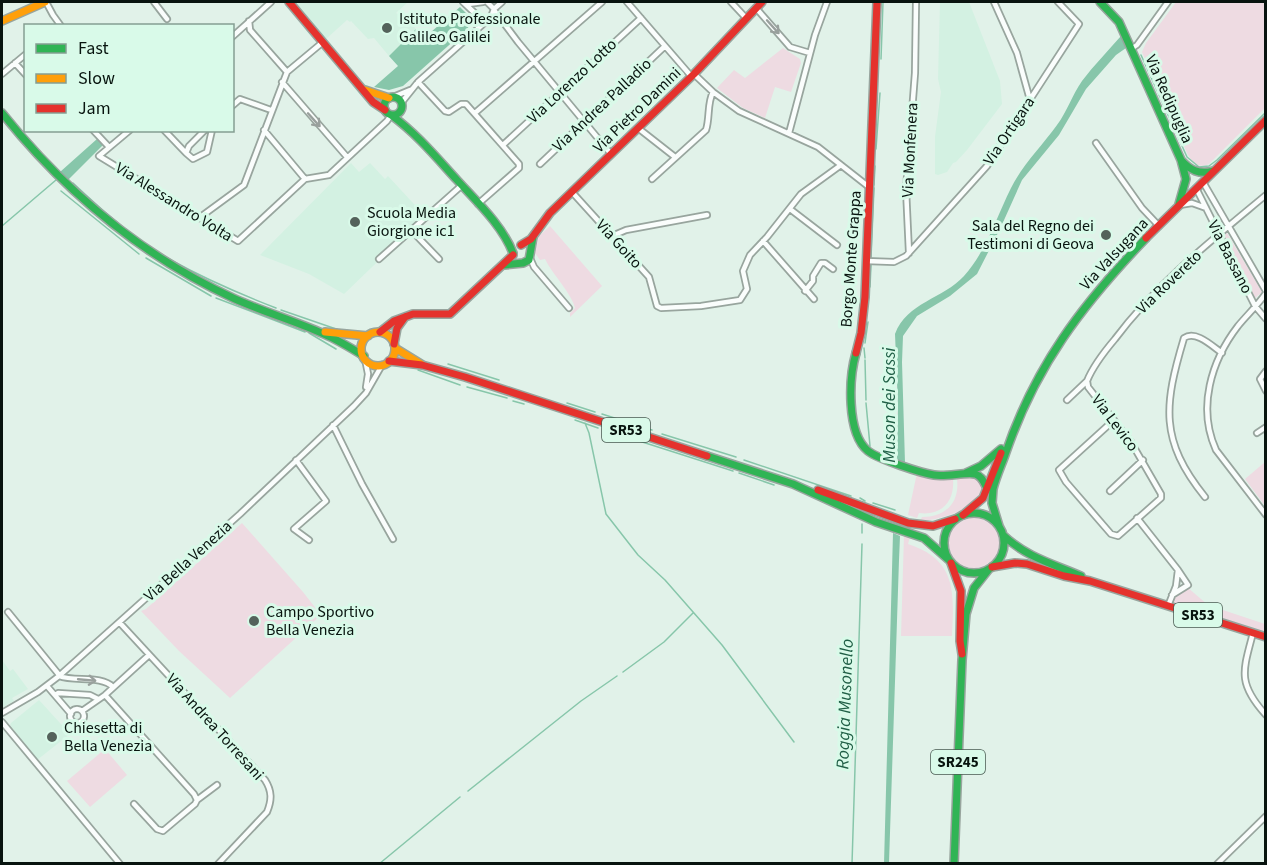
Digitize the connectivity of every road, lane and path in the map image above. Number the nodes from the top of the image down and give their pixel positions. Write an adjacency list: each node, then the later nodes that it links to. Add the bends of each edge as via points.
1 (43, 2): 28 (main road); 30 (street)
2 (154, 2): 26 (street)
3 (271, 2): 29 (street)
4 (289, 2): 33 (main road)
5 (481, 2): 20 (street); 23 (street)
6 (488, 2): 7 (street); 22 (street)
7 (494, 2)
8 (502, 2): 22 (street)
9 (602, 2): 38 (street)
10 (627, 2): 24 (street)
11 (731, 2): 25 (street)
12 (762, 2): 21 (main road, Via Pietro Damini)
13 (827, 2): 36 (street)
14 (877, 2): 86 (main road, Borgo Monte Grappa)
15 (916, 2): 106 (street, Via Monfenera, via 906,188)
16 (994, 2): 51 (street, via 1017,53)
17 (1059, 2): 51 (street, Via Ortigara, via 1079,24)
18 (1100, 2): 35 (main road, Via Redipuglia, via 1116,19)
19 (1168, 2): 35 (street, Via Redipuglia, via 1137,45)
20 (466, 3): 23 (street)
21 (756, 8): 25 (main road, Via Pietro Damini); 36 (street, one-way to 36, via 790,47)
22 (494, 9): 27 (street); 38 (street)
23 (477, 14): 27 (street); 31 (street)
24 (641, 18): 34 (street); 48 (street, Via Lorenzo Lotto)
25 (746, 18): 43 (main road, Via Pietro Damini)
26 (167, 19)
27 (487, 20): 31 (street)
28 (2, 21)
29 (249, 21): 32 (street); 40 (street, via 250,30)
30 (59, 24)
31 (476, 30): 45 (street)
32 (234, 34)
33 (323, 42): 40 (street); 46 (main road)
34 (665, 46): 43 (street); 59 (street, Via Andrea Palladio)
35 (1130, 48): 76 (main road, Via Redipuglia)
36 (810, 53): 68 (street)
37 (24, 56): 39 (street)
38 (534, 62): 48 (street); 56 (street)
39 (15, 63): 41 (street); 42 (street)
40 (287, 72): 44 (street)
41 (24, 73)
42 (2, 74)
43 (693, 75): 49 (street); 61 (main road, Via Pietro Damini)
44 (282, 82): 54 (street); 74 (street, one-way to 74)
45 (418, 82): 47 (street); 56 (street, via 445,111 453,111 463,103)
46 (363, 89): 50 (main road); 57 (main road)
47 (410, 90): 50 (street); 53 (street)
48 (559, 92): 59 (street); 71 (street, Via Lorenzo Lotto)
49 (713, 92): 68 (street, via 746,115); 75 (street, via 706,130)
50 (391, 97): 53 (main road, via 397,97); 57 (main road, via 384,105)
51 (1030, 101): 106 (street, Via Ortigara, via 987,166)
52 (234, 104): 54 (street, via 240,99)
53 (402, 106): 57 (main road, via 399,113); 60 (main road)
54 (271, 110): 62 (street)
55 (2, 113): 120 (main road, SR53, via 63,183 153,254 244,303)
56 (475, 113): 71 (street)
57 (388, 114): 60 (main road); 74 (street, Via Alessandro Volta)
58 (1266, 120): 80 (main road, Via Valsugana)
59 (584, 122): 73 (street); 77 (street, Via Andrea Palladio)
60 (409, 128): 85 (main road)
61 (638, 128): 73 (main road, Via Pietro Damini); 75 (street)
62 (264, 130): 82 (street); 94 (street, via 244,185)
63 (95, 132): 70 (street)
64 (127, 132): 70 (street, Via Alessandro Volta)
65 (166, 132): 72 (street)
66 (203, 132): 72 (street)
67 (212, 132): 72 (street, via 207,152 194,159)
68 (789, 133): 78 (street, via 828,153)
69 (1096, 143): 95 (street)
70 (107, 145): 94 (street, Via Alessandro Volta, via 99,156)
71 (503, 145): 89 (street, via 519,168)
72 (186, 153)
73 (611, 154): 87 (main road, Via Pietro Damini)
74 (347, 157): 82 (street, Via Alessandro Volta, via 329,175)
75 (675, 157): 83 (street)
76 (1181, 160): 79 (main road, Via Redipuglia); 81 (main road, Via Redipuglia)
77 (540, 164)
78 (841, 165): 86 (street); 92 (street, via 801,194)
79 (1190, 168): 80 (main road, Via Redipuglia, via 1200,173); 84 (main road, Via Redipuglia)
80 (1215, 170): 84 (main road, Via Valsugana)
81 (1185, 178): 84 (main road); 90 (main road, Via Redipuglia)
82 (305, 179): 94 (street, Via Alessandro Volta, via 238,241)
83 (652, 179)
84 (1199, 185): 90 (main road, Via Valsugana); 91 (street, Via Bassano); 96 (street, Via Bassano)
85 (461, 186): 89 (main road); 97 (street)
86 (869, 187): 110 (main road, Borgo Monte Grappa)
87 (572, 192): 99 (street, Via Goito); 100 (main road, Via Pietro Damini, via 546,217)
88 (1266, 195): 96 (street, Via Rovereto)
89 (478, 204): 101 (main road)
90 (1178, 206): 91 (street, Via Bassano, via 1192,203); 95 (main road, Via Valsugana)
91 (1206, 208): 98 (street, Via Bassano)
92 (790, 209): 102 (street); 104 (street)
93 (707, 215): 99 (street)
94 (199, 218)
95 (1159, 226): 136 (main road, Via Valsugana, via 1071,323 1038,377)
96 (1228, 227): 98 (street, Via Rovereto); 114 (street, Via Bassano)
97 (412, 231): 107 (street); 108 (street)
98 (1219, 235): 116 (street, Via Bassano); 129 (street, Via Rovereto, via 1143,303 1108,348)
99 (612, 236): 102 (street, Via Goito, via 649,276 654,301 661,308 740,300 747,289 744,268)
100 (533, 237): 103 (main road); 109 (main road)
101 (508, 240): 103 (main road); 105 (main road)
102 (763, 241): 113 (street)
103 (520, 245): 105 (main road); 109 (main road, via 527,247)
104 (837, 245)
105 (513, 254): 109 (main road, via 516,261); 111 (main road)
106 (909, 254): 110 (street, via 894,262)
107 (379, 259)
108 (439, 259)
109 (526, 259): 111 (main road); 117 (street)
110 (866, 261): 143 (main road, Borgo Monte Grappa, via 862,323 851,377 858,437 872,454 893,462 941,476)
111 (504, 265): 118 (main road, via 450,314)
112 (833, 268): 113 (street, via 821,263)
113 (806, 291): 115 (street)
114 (1266, 292): 116 (street)
115 (814, 299)
116 (1255, 306): 119 (street, Via Bassano); 124 (street, via 1230,336)
117 (568, 308)
118 (405, 317): 121 (main road); 123 (main road, via 397,328)
119 (1266, 319)
120 (320, 332): 122 (main road, SR53); 125 (main road, SR53)
121 (380, 332): 122 (main road, SR53); 123 (main road, SR53, via 387,334)
122 (368, 336): 125 (main road, via 362,346)
123 (395, 346): 126 (main road); 127 (main road, SR53)
124 (1222, 353): 147 (street, via 1194,335 1184,338 1170,394 1168,413 1174,447 1189,477); 149 (street, via 1208,392 1211,438)
125 (364, 357): 126 (main road, SR53, via 372,364); 131 (street, via 368,379)
126 (386, 363): 127 (main road, SR53); 131 (street, Via Bella Venezia)
127 (422, 364): 144 (main road, SR53)
128 (1266, 371): 130 (street, via 1260,379)
129 (1087, 384): 132 (street, Via Rovereto); 133 (street, Via Levico)
130 (1266, 391)
131 (363, 396): 134 (street, Via Bella Venezia)
132 (1067, 400)
133 (1114, 420): 140 (street, Via Levico); 151 (street, via 1061,467 1060,473 1111,534 1118,536)
134 (333, 425): 139 (street, Via Bella Venezia); 153 (street)
135 (1266, 428): 137 (street)
136 (1013, 429): 138 (main road, Via Valsugana); 148 (main road, Via Valsugana)
137 (1257, 433)
138 (1004, 447): 141 (main road); 142 (main road, Via Valsugana)
139 (296, 460): 154 (street, via 326,501 294,529); 162 (street, Via Bella Venezia)
140 (1143, 460): 146 (street, Via Levico); 151 (street, Via Levico, via 1161,498)
141 (981, 466): 142 (main road); 143 (main road)
142 (993, 474): 145 (main road, Via Valsugana); 148 (main road)
143 (961, 475): 145 (main road, via 978,475)
144 (793, 484): 150 (main road, SR53, via 907,522 933,526); 155 (main road, SR53, via 924,538)
145 (987, 488): 150 (main road, Via Valsugana, via 981,501)
146 (1110, 491)
147 (1205, 497)
148 (992, 498): 152 (main road, Via Valsugana)
149 (1266, 515)
150 (962, 516): 152 (main road, SR53, via 981,514); 155 (main road, via 945,536)
151 (1137, 519): 157 (street)
152 (1000, 530): 156 (main road, via 1003,548); 158 (main road, SR53, via 1023,554)
153 (393, 539)
154 (309, 540)
155 (950, 561): 156 (main road, SR53, via 969,572); 166 (main road, SR245, via 961,591)
156 (990, 568): 158 (main road, SR53, via 1028,564); 166 (main road, SR245, via 970,598)
157 (1178, 570): 159 (street); 159 (street, via 1188,585)
158 (1090, 581): 160 (main road, SR53)
159 (1172, 595): 160 (street)
160 (1168, 606): 163 (main road, SR53)
161 (8, 612): 167 (street)
162 (120, 623): 165 (street, Via Andrea Torresani); 167 (street, Via Bella Venezia)
163 (1253, 633): 164 (main road, SR53); 176 (street, via 1244,673 1246,686)
164 (1266, 637)
165 (149, 655): 169 (street); 183 (street, Via Andrea Torresani, via 270,790 267,812)
166 (962, 660): 184 (main road, SR245)
167 (60, 676): 168 (street, Via Bella Venezia); 169 (street, one-way to 169, via 107,682)
168 (47, 686): 171 (street); 174 (street, Via Bella Venezia)
169 (113, 687): 170 (street)
170 (105, 694): 172 (street); 179 (street)
171 (55, 695): 172 (street, via 90,695); 175 (street)
172 (98, 699): 173 (street)
173 (82, 711): 175 (street); 175 (street, via 84,717 80,722 73,721)
174 (2, 713)
175 (71, 714)
176 (1266, 715)
177 (2, 723): 182 (street)
178 (216, 785): 179 (street)
179 (197, 800): 180 (street, via 163,831 157,830)
180 (134, 804)
181 (1266, 816): 185 (street)
182 (120, 864)
183 (218, 864)
184 (954, 864)
185 (1217, 864)

